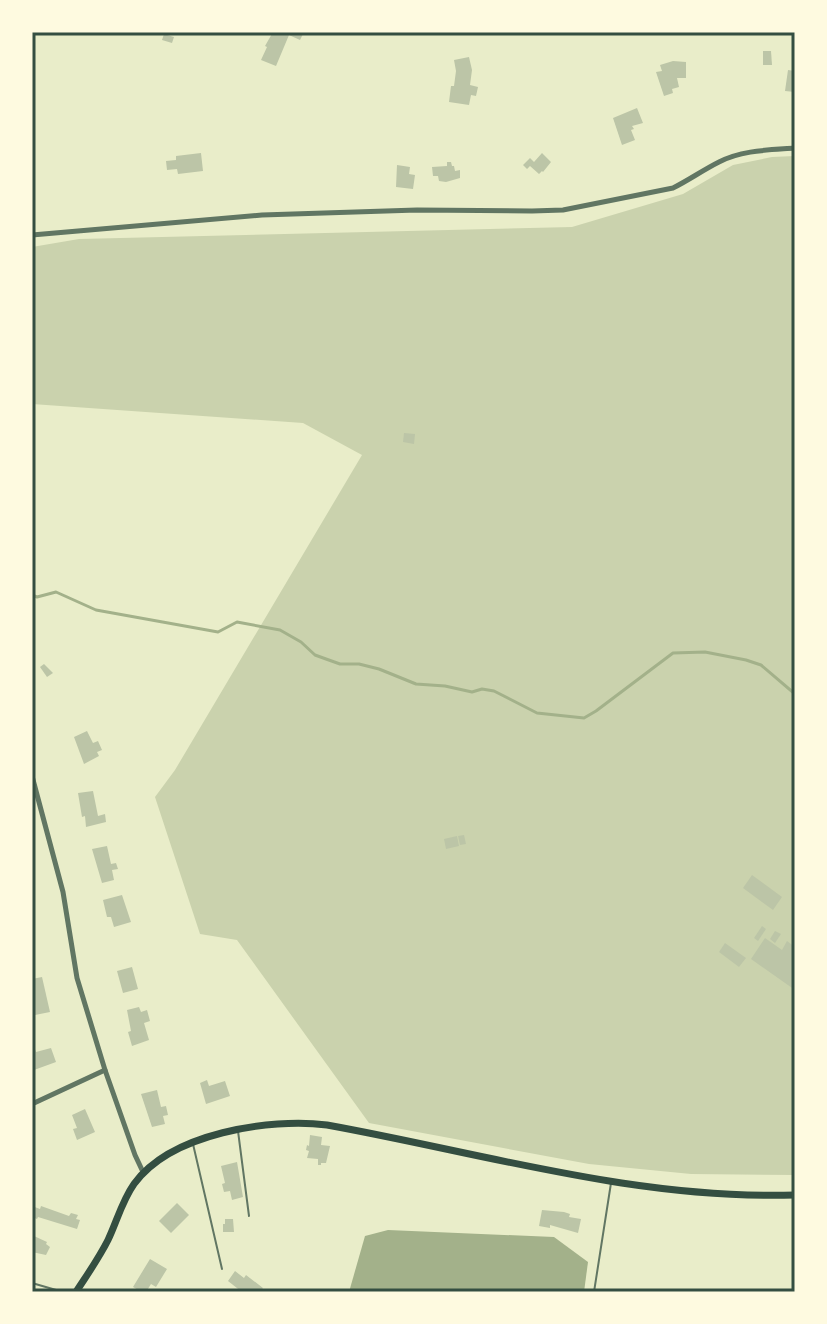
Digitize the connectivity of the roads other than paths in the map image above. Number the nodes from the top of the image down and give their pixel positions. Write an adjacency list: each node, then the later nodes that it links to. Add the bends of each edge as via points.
1 (795, 148): 2 (street, via 741,154 673,188 563,210 262,215)
2 (32, 235)
3 (32, 776): 4 (street, via 63,892 77,978)
4 (105, 1070): 5 (street); 8 (street)
5 (32, 1104)
6 (237, 1130): 7 (main road); 9 (main road, via 298,1122 327,1125); 11 (lane)
7 (193, 1143): 8 (main road); 12 (lane)
8 (143, 1172): 15 (main road)
9 (612, 1182): 10 (main road); 16 (lane)
10 (795, 1195)
11 (249, 1216)
12 (222, 1269)
13 (32, 1283): 14 (lane)
14 (63, 1292)
15 (76, 1292)
16 (594, 1292)

